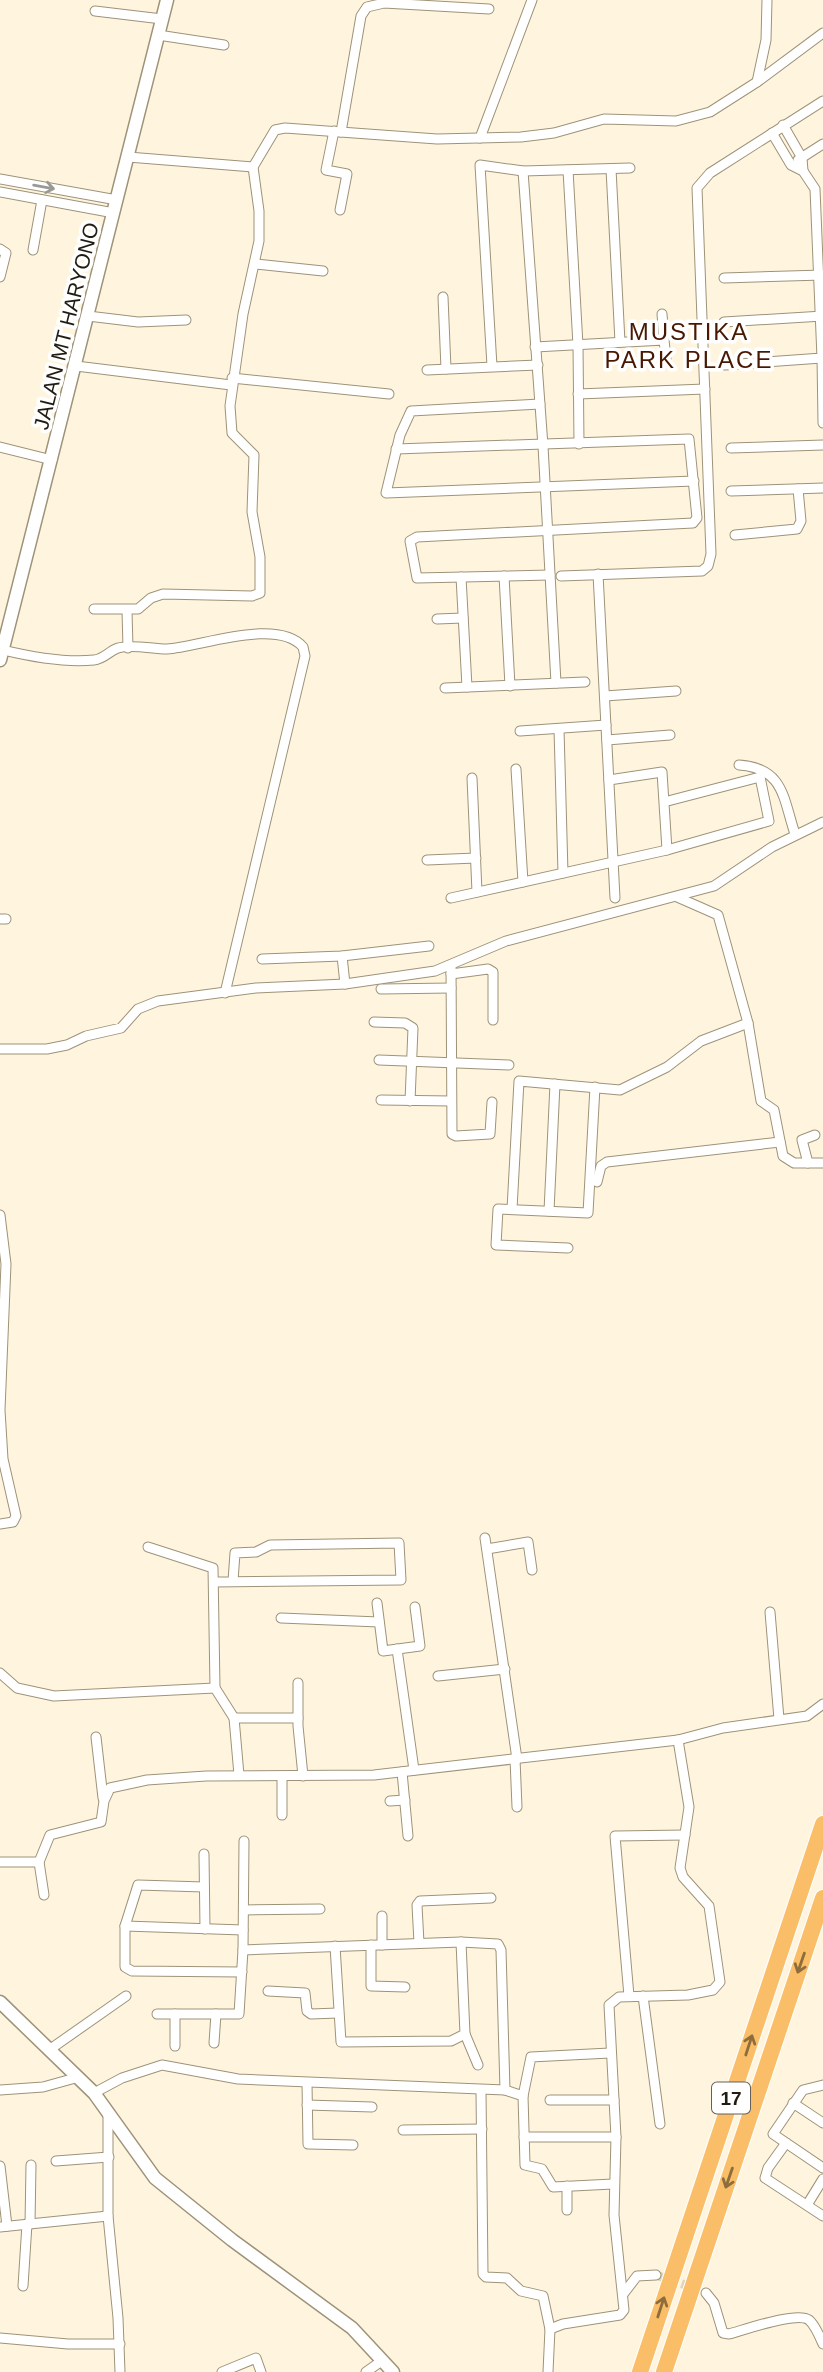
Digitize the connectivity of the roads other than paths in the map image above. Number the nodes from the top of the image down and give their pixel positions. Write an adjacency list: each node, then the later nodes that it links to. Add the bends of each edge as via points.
1 (167, 0): 6 (main road, JALAN MT HARYONO)
2 (532, 0): 15 (street)
3 (767, 0): 10 (street, via 766,40)
4 (489, 9): 13 (street, via 384,3 367,7 361,16)
5 (95, 11): 6 (street)
6 (162, 19): 8 (main road, JALAN MT HARYONO)
7 (823, 33): 10 (street)
8 (158, 35): 9 (street); 17 (main road, JALAN MT HARYONO)
9 (224, 46)
10 (757, 82): 15 (street, via 710,112 676,121 604,119 554,132)
11 (823, 101): 12 (street)
12 (783, 125): 14 (street); 18 (street)
13 (337, 132): 15 (street); 20 (street, via 278,129); 31 (street, via 326,170 347,174)
14 (772, 132): 19 (street); 59 (street, via 710,173 697,188)
15 (480, 138)
16 (823, 144): 18 (street)
17 (128, 157): 20 (street); 30 (main road, JALAN MT HARYONO)
18 (802, 158): 19 (street); 25 (street)
19 (791, 164): 25 (street)
20 (253, 167): 35 (street, via 259,211)
21 (630, 168): 22 (street)
22 (611, 169): 23 (street); 47 (street)
23 (568, 170): 24 (street); 48 (street)
24 (523, 171): 49 (street); 55 (street, via 479,167)
25 (803, 171): 27 (street)
26 (2, 179): 28 (street); 30 (street, one-way to 30)
27 (819, 189): 32 (street)
28 (0, 191): 29 (street)
29 (42, 200): 30 (street); 34 (street)
30 (116, 207): 42 (main road, JALAN MT HARYONO)
31 (340, 210)
32 (820, 232): 37 (street)
33 (0, 249): 38 (street, via 7,260)
34 (33, 250)
35 (256, 264): 36 (street); 58 (street)
36 (323, 271)
37 (821, 275): 39 (street); 43 (street)
38 (0, 277)
39 (724, 278)
40 (443, 297): 56 (street)
41 (662, 314): 46 (street)
42 (88, 316): 44 (street, via 138,322); 54 (main road, JALAN MT HARYONO)
43 (821, 316): 45 (street); 51 (street)
44 (186, 320)
45 (724, 321)
46 (664, 340): 47 (street); 50 (street)
47 (620, 342): 48 (street)
48 (578, 345): 49 (street); 61 (street)
49 (535, 348): 52 (street)
50 (666, 358)
51 (822, 359): 53 (street); 62 (street)
52 (538, 365): 55 (street); 63 (street)
53 (725, 365)
54 (76, 366): 58 (street); 71 (main road, JALAN MT HARYONO)
55 (492, 366): 56 (street)
56 (446, 369): 57 (street)
57 (427, 370)
58 (232, 382): 60 (street); 85 (street, via 232,433 254,455 252,512 260,557 260,593 163,594)
59 (705, 389): 61 (street); 79 (street, via 708,566 702,571)
60 (388, 394)
61 (578, 394): 65 (street)
62 (822, 402): 64 (street)
63 (540, 404): 67 (street); 70 (street, via 411,411)
64 (823, 424)
65 (579, 444): 67 (street); 72 (street, via 687,438 692,443)
66 (823, 445): 69 (street)
67 (543, 446): 70 (street); 73 (street)
68 (0, 447): 71 (street)
69 (731, 448)
70 (396, 449): 73 (street, via 387,494)
71 (52, 460): 89 (main road, JALAN MT HARYONO)
72 (694, 481): 73 (street); 77 (street, via 697,517 693,523)
73 (545, 487): 77 (street)
74 (823, 488): 75 (street)
75 (797, 489): 76 (street); 78 (street, via 801,521 797,528)
76 (731, 491)
77 (548, 530): 80 (street); 81 (street, via 411,539 416,578)
78 (735, 535)
79 (598, 574): 83 (street); 96 (street)
80 (550, 575): 82 (street); 91 (street)
81 (461, 576): 82 (street); 86 (street)
82 (504, 576): 92 (street)
83 (561, 576)
84 (94, 609): 85 (street)
85 (127, 611): 88 (street)
86 (463, 618): 87 (street); 93 (street)
87 (437, 619)
88 (128, 648): 89 (street, via 86,660); 126 (street, via 172,648 257,635 291,638 303,647 293,710)
89 (1, 655)
90 (585, 682): 91 (street)
91 (556, 683): 92 (street)
92 (510, 686): 93 (street)
93 (467, 687): 94 (street)
94 (445, 688)
95 (676, 691): 96 (street)
96 (605, 696): 97 (street)
97 (606, 725): 98 (street); 101 (street)
98 (559, 729): 99 (street); 113 (street)
99 (520, 731)
100 (670, 735): 101 (street)
101 (607, 740): 105 (street)
102 (739, 765): 108 (street, via 764,768 774,779)
103 (516, 769): 114 (street)
104 (472, 778): 110 (street)
105 (609, 780): 106 (street, via 663,772); 112 (street)
106 (664, 802): 109 (street); 109 (street, via 760,777 769,821)
107 (823, 822): 108 (street)
108 (795, 834): 116 (street, via 726,880)
109 (667, 850): 112 (street)
110 (476, 858): 111 (street); 115 (street)
111 (427, 860)
112 (613, 861): 113 (street); 118 (street)
113 (563, 873): 114 (street)
114 (523, 882): 115 (street)
115 (477, 892): 117 (street)
116 (677, 897): 122 (street, via 506,941); 129 (street, via 718,915)
117 (451, 898)
118 (615, 898)
119 (429, 946): 120 (street)
120 (342, 956): 121 (street); 123 (street)
121 (262, 960)
122 (451, 969): 123 (street); 124 (street); 127 (street, via 493,972)
123 (345, 984): 126 (street)
124 (452, 988): 125 (street); 133 (street)
125 (381, 989)
126 (225, 993): 130 (street, via 148,1004 121,1028 60,1047)
127 (493, 1020)
128 (374, 1022): 132 (street, via 410,1024)
129 (748, 1023): 136 (street, via 701,1041 667,1067 620,1090); 142 (street, via 761,1101 775,1110)
130 (0, 1049)
131 (379, 1060): 132 (street)
132 (411, 1063): 133 (street); 138 (street)
133 (452, 1064): 134 (street); 139 (street)
134 (509, 1065)
135 (555, 1084): 136 (street); 146 (street, via 519,1081); 147 (street)
136 (595, 1087): 147 (street, via 588,1213)
137 (381, 1100): 138 (street)
138 (410, 1101): 139 (street)
139 (451, 1101): 140 (street, via 456,1136 490,1134)
140 (492, 1102)
141 (815, 1135): 143 (street, via 802,1140)
142 (780, 1142): 143 (street, via 788,1161); 145 (street, via 607,1163 601,1166)
143 (808, 1163): 144 (street)
144 (823, 1163)
145 (597, 1182)
146 (512, 1209): 147 (street); 149 (street, via 498,1209 496,1245)
147 (550, 1211)
148 (0, 1215): 150 (street, via 6,1264)
149 (568, 1248)
150 (3, 1320): 151 (street, via 3,1459 16,1516 13,1522)
151 (0, 1524)
152 (485, 1538): 154 (street)
153 (148, 1547): 157 (street, via 211,1566)
154 (487, 1549): 155 (street, via 528,1542); 164 (street)
155 (532, 1570)
156 (233, 1581): 156 (street, via 401,1580 399,1543 270,1545 256,1552 235,1553); 157 (street)
157 (214, 1582): 168 (street)
158 (377, 1603): 162 (street)
159 (415, 1607): 163 (street, via 420,1646)
160 (770, 1612): 172 (street)
161 (281, 1618): 162 (street)
162 (379, 1622): 163 (street, via 383,1651)
163 (397, 1649): 176 (street)
164 (505, 1670): 166 (street); 175 (street)
165 (0, 1673): 168 (street, via 17,1688 54,1696)
166 (438, 1676)
167 (298, 1683): 171 (street)
168 (215, 1688): 170 (street)
169 (823, 1704): 172 (street, via 807,1717)
170 (234, 1718): 171 (street); 178 (street)
171 (298, 1718): 180 (street)
172 (779, 1719): 174 (street)
173 (96, 1737): 182 (street)
174 (678, 1740): 175 (street); 187 (street, via 688,1793)
175 (516, 1759): 176 (street); 184 (street)
176 (414, 1770): 177 (street)
177 (402, 1772): 180 (street); 181 (street)
178 (239, 1775): 179 (street); 182 (street, via 147,1780 110,1788)
179 (282, 1776): 180 (street); 185 (street)
180 (303, 1776)
181 (405, 1800): 183 (street); 188 (street)
182 (104, 1801): 192 (street, via 101,1822 50,1835)
183 (390, 1801)
184 (517, 1807)
185 (282, 1815)
186 (823, 1824): 277 (highway, 17, one-way to 186)
187 (685, 1835): 213 (street, via 615,1836); 214 (street, via 681,1874 709,1906 720,1982 717,1989 688,1995)
188 (408, 1836)
189 (244, 1841): 198 (street)
190 (204, 1854): 193 (street)
191 (0, 1861): 192 (street)
192 (38, 1862): 194 (street)
193 (204, 1887): 200 (street, via 139,1884); 201 (street)
194 (44, 1895)
195 (491, 1898): 204 (street, via 420,1901)
196 (823, 1898): 278 (highway, 17, one-way to 278)
197 (320, 1909): 198 (street)
198 (244, 1910): 202 (street)
199 (382, 1916): 206 (street)
200 (125, 1926): 201 (street); 209 (street, via 125,1967 129,1971)
201 (205, 1929): 202 (street)
202 (243, 1930): 208 (street)
203 (461, 1941): 204 (street); 220 (street); 230 (street, via 495,1943 501,1948)
204 (419, 1943): 206 (street)
205 (371, 1945): 206 (street); 207 (street); 210 (street, via 371,1986)
206 (382, 1945)
207 (335, 1946): 208 (street); 216 (street)
208 (243, 1950): 209 (street)
209 (242, 1972): 219 (street, via 239,2014)
210 (405, 1987)
211 (268, 1991): 216 (street, via 305,1993 311,2014)
212 (126, 1996): 223 (street)
213 (629, 1996): 214 (street); 224 (street, via 610,2005)
214 (643, 1996): 241 (street)
215 (0, 2002): 223 (main road)
216 (338, 2013): 220 (street, via 342,2043 451,2041)
217 (157, 2014): 218 (street)
218 (175, 2014): 219 (street); 222 (street)
219 (216, 2014): 221 (street)
220 (465, 2034): 225 (street)
221 (214, 2043)
222 (175, 2046)
223 (49, 2050): 226 (main road)
224 (610, 2053): 233 (street, via 531,2057); 235 (street)
225 (478, 2065)
226 (79, 2077): 229 (street, via 43,2087); 232 (main road)
227 (307, 2083): 231 (street); 232 (street, via 210,2077 162,2065); 237 (street)
228 (823, 2085): 236 (street, via 803,2090)
229 (0, 2090)
230 (505, 2090): 231 (street); 233 (street)
231 (481, 2091): 242 (street)
232 (94, 2093): 239 (main road)
233 (523, 2096): 244 (street)
234 (550, 2100): 235 (street)
235 (614, 2100): 245 (street)
236 (793, 2103): 240 (street); 246 (street, via 773,2134)
237 (307, 2105): 238 (street); 247 (street, via 308,2144)
238 (372, 2107)
239 (108, 2111): 248 (street); 270 (main road, via 155,2178 352,2328)
240 (823, 2123)
241 (660, 2124)
242 (482, 2129): 243 (street); 266 (street, via 483,2274 507,2278 521,2291 542,2296)
243 (403, 2130)
244 (524, 2137): 245 (street); 255 (street, via 524,2164 542,2169 553,2187)
245 (616, 2137): 254 (street)
246 (786, 2143): 252 (street); 256 (street, via 765,2178)
247 (353, 2146)
248 (109, 2157): 249 (street); 258 (street)
249 (56, 2161)
250 (31, 2165): 260 (street)
251 (0, 2166): 261 (street)
252 (823, 2168)
253 (823, 2179): 256 (street)
254 (613, 2184): 255 (street); 264 (street)
255 (567, 2186): 257 (street)
256 (807, 2205): 259 (street)
257 (567, 2210)
258 (108, 2216): 260 (street); 268 (street)
259 (823, 2216)
260 (29, 2224): 261 (street); 263 (street)
261 (4, 2226)
262 (656, 2275): 264 (street, via 637,2276)
263 (23, 2286)
264 (624, 2293): 266 (street, via 622,2315)
265 (706, 2293): 269 (street, via 723,2333 804,2318)
266 (550, 2329): 276 (street)
267 (0, 2337): 268 (street)
268 (120, 2344): 271 (street)
269 (823, 2344)
270 (383, 2360): 274 (street); 275 (main road)
271 (120, 2372)
272 (222, 2372): 273 (street, via 256,2358)
273 (261, 2372)
274 (366, 2372)
275 (393, 2372)
276 (548, 2372)
277 (640, 2372)
278 (664, 2372)

